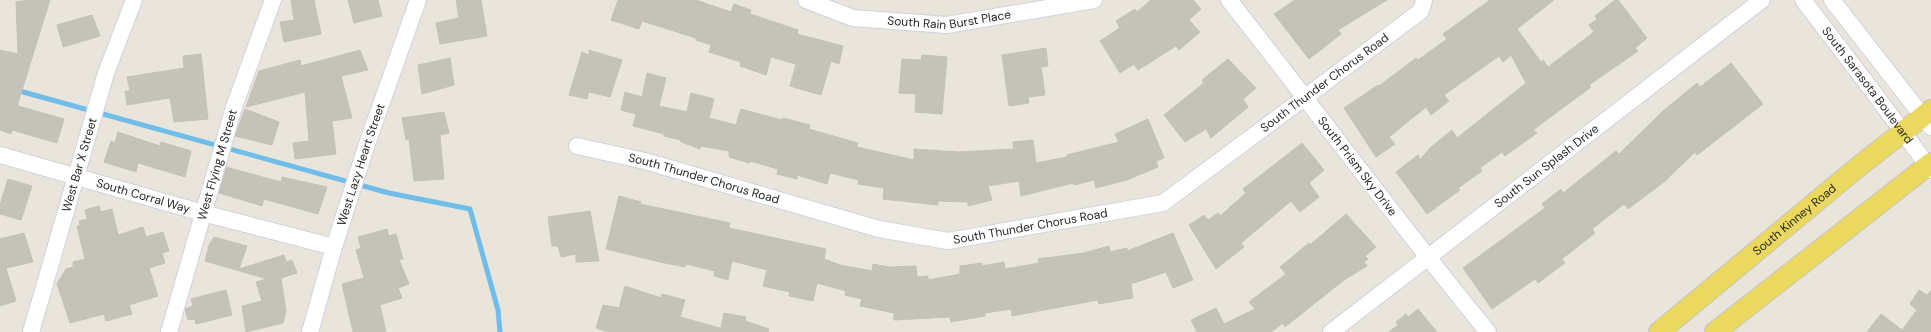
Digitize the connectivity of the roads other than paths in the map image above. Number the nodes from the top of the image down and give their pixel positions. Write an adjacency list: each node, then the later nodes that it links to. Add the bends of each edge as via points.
1 (134, 0): 17 (street, West Bar X Street, via 106,73)
2 (274, 0): 18 (street, West Flying M Street, via 234,107)
3 (418, 0): 19 (street, West Lazy Heart Street)
4 (806, 0): 5 (street, South Rain Burst Place, via 853,18 947,25)
5 (1094, 0)
6 (1229, 0): 11 (street, South Prism Sky Drive)
7 (1424, 0): 11 (street, South Thunder Chorus Road, via 1421,11)
8 (1762, 0): 20 (street, South Sun Splash Drive)
9 (1803, 0): 13 (street, South Sarasota Boulevard)
10 (1832, 0): 12 (street, South Sarasota Boulevard)
11 (1305, 97): 14 (street, South Thunder Chorus Road, via 1163,203 948,241 878,229 645,161); 20 (street, South Prism Sky Drive)
12 (1928, 118): 13 (main road, South Kinney Road)
13 (1903, 132): 16 (street, South Sarasota Boulevard); 26 (main road, South Kinney Road)
14 (577, 146)
15 (0, 155): 17 (street, South Corral Way)
16 (1930, 166): 27 (main road)
17 (76, 177): 18 (street, South Corral Way); 21 (street, West Bar X Street)
18 (203, 213): 19 (street, South Corral Way); 22 (street, West Flying M Street)
19 (334, 247): 23 (street, West Lazy Heart Street)
20 (1427, 258): 24 (street, South Sun Splash Drive); 25 (street, South Prism Sky Drive)
21 (31, 332)
22 (169, 332)
23 (310, 332)
24 (1331, 332)
25 (1488, 332)
26 (1659, 332)
27 (1714, 332)

